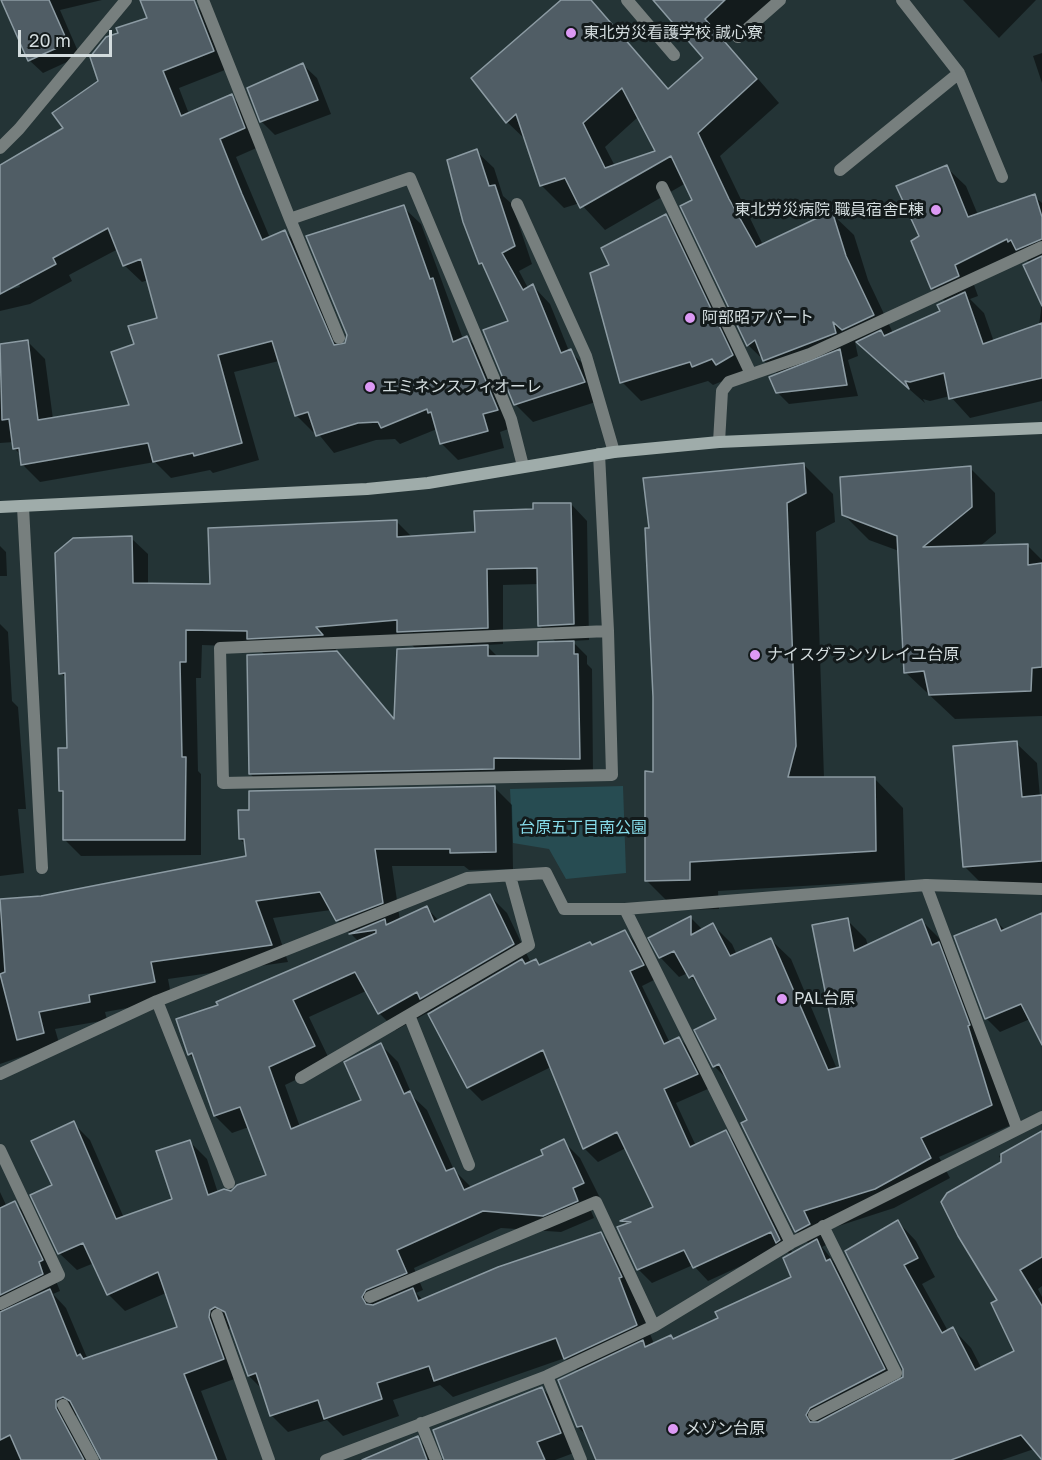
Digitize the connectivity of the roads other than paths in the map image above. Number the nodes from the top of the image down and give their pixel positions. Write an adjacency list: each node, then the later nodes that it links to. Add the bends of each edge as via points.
1 (126, 0): 9 (street)
2 (203, 0): 14 (street)
3 (627, 0): 7 (street)
4 (780, 0): 6 (street)
5 (902, 0): 8 (street)
6 (738, 37)
7 (674, 55)
8 (959, 73): 10 (street); 11 (street)
9 (0, 148)
10 (840, 171)
11 (1002, 177)
12 (662, 187): 17 (street)
13 (517, 204): 20 (street, via 586,356)
14 (290, 219): 16 (street); 22 (street, via 410,178 511,419)
15 (1042, 247): 17 (street, via 810,354)
16 (339, 338)
17 (751, 374): 19 (street, via 729,382 722,391)
18 (1042, 428): 19 (street)
19 (719, 442): 20 (street)
20 (614, 452): 21 (street)
21 (599, 454): 22 (street); 25 (street)
22 (523, 466): 24 (street, via 367,489)
23 (0, 507): 24 (street)
24 (23, 507): 26 (street)
25 (608, 631): 25 (street, via 220,648 223,783 612,775)
26 (42, 868)
27 (510, 876): 30 (street, via 546,873 564,909); 31 (street, via 466,878); 32 (street, via 529,945)
28 (926, 885): 29 (street); 30 (street); 36 (street)
29 (1042, 889)
30 (625, 909): 41 (street)
31 (157, 1001): 33 (street); 39 (street)
32 (409, 1015): 34 (street); 38 (street)
33 (0, 1074)
34 (301, 1078)
35 (1042, 1117): 36 (street)
36 (1017, 1128): 40 (street)
37 (0, 1150): 43 (street, via 60,1275)
38 (469, 1166)
39 (229, 1183)
40 (824, 1226): 41 (street); 48 (street, via 896,1373)
41 (791, 1243): 45 (street)
42 (370, 1297): 45 (street, via 596,1202)
43 (0, 1304)
44 (217, 1315): 51 (street)
45 (654, 1326): 46 (street)
46 (547, 1376): 49 (street); 54 (street)
47 (63, 1405): 50 (street)
48 (814, 1415)
49 (421, 1424): 52 (street); 53 (street)
50 (93, 1460)
51 (269, 1460)
52 (326, 1460)
53 (436, 1460)
54 (581, 1460)

